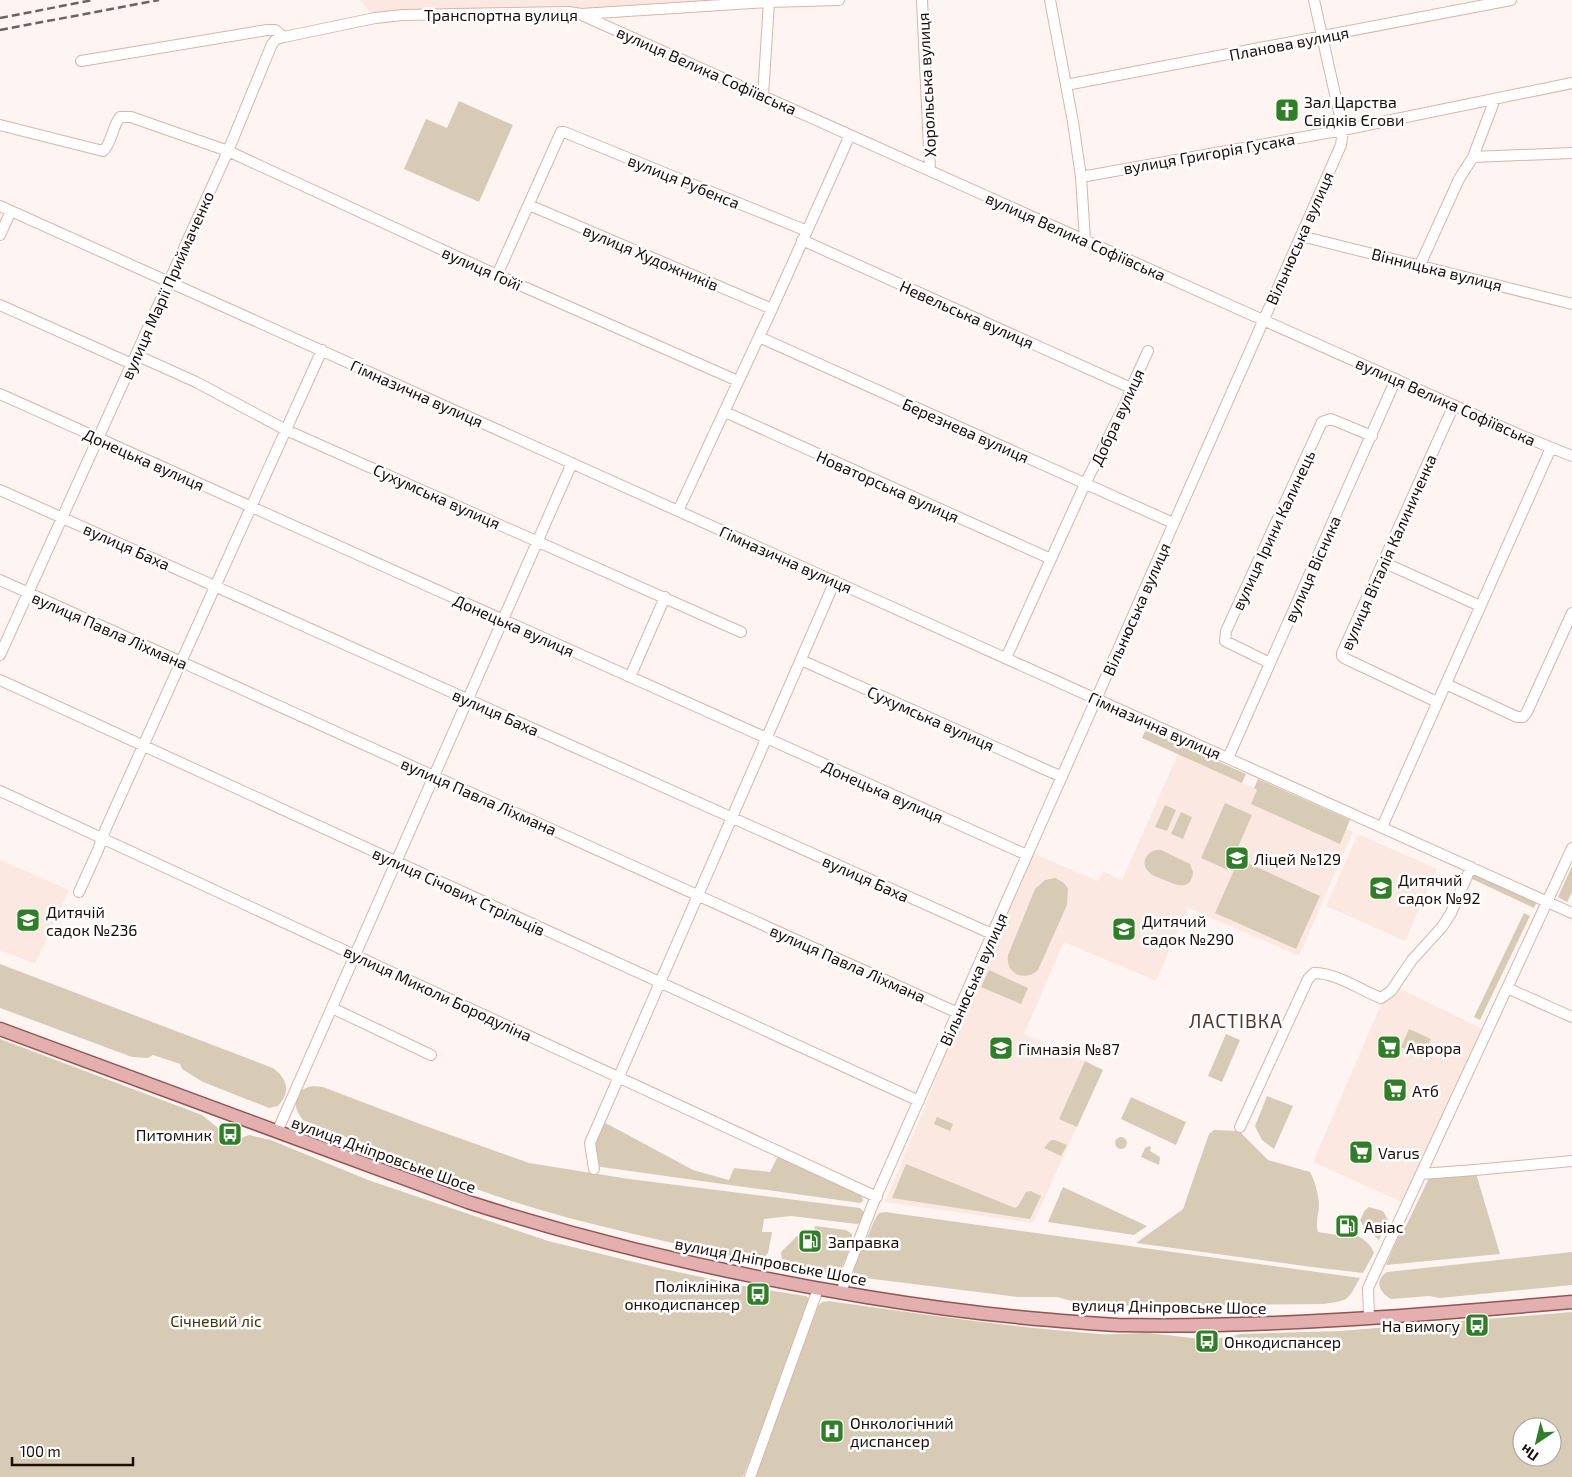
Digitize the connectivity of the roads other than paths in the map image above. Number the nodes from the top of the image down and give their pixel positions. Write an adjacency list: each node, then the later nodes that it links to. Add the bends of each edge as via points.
1 (839, 0): 6 (street, Транспортна вулиця)
2 (922, 0): 21 (street, Хорольська вулиця)
3 (1050, 0): 12 (street)
4 (1314, 0): 8 (street, Вільнюська вулиця)
5 (1510, 0): 8 (street, Планова вулиця)
6 (769, 2): 7 (street, Транспортна вулиця); 13 (street)
7 (581, 14): 9 (street, Транспортна вулиця, via 403,15); 13 (street, вулиця Велика Софіївська)
8 (1322, 36): 12 (street, Планова вулиця); 16 (street, Вільнюська вулиця)
9 (284, 37): 10 (street, Транспортна вулиця, via 275,30 267,30); 18 (street, via 272,44)
10 (80, 61)
11 (1572, 83): 14 (street, вулиця Григорія Гусака)
12 (1066, 85): 22 (street)
13 (763, 96): 17 (street, вулиця Велика Софіївська)
14 (1495, 99): 16 (street, вулиця Григорія Гусака); 20 (street)
15 (0, 125): 18 (street, via 103,151 108,146 115,124 124,116)
16 (1343, 130): 22 (street, вулиця Григорія Гусака); 28 (street, Вільнюська вулиця, via 1341,145)
17 (850, 135): 21 (street, вулиця Велика Софіївська); 27 (street)
18 (228, 151): 31 (street, вулиця Гойї); 32 (street, вулиця Марії Приймаченко)
19 (1572, 153): 20 (street)
20 (1473, 157): 30 (street, via 1459,179)
21 (930, 170): 29 (street, вулиця Велика Софіївська)
22 (1081, 177): 29 (street)
23 (529, 205): 27 (street, вулиця Рубенса, via 561,132); 31 (street); 35 (street, вулиця Художників)
24 (0, 206): 25 (street, Гімназична вулиця)
25 (11, 211): 26 (street); 32 (street, Гімназична вулиця)
26 (0, 235)
27 (805, 236): 35 (street); 43 (street, Невельська вулиця)
28 (1301, 236): 30 (street, Вінницька вулиця); 36 (street, Вільнюська вулиця)
29 (1085, 240): 36 (street, вулиця Велика Софіївська)
30 (1420, 265): 34 (street, Вінницька вулиця)
31 (497, 275): 42 (street, вулиця Гойї)
32 (169, 282): 38 (street, Гімназична вулиця); 40 (street, вулиця Марії Приймаченко)
33 (0, 304): 40 (street, Сухумська вулиця)
34 (1572, 304)
35 (772, 310): 37 (street)
36 (1263, 320): 41 (street, вулиця Велика Софіївська); 58 (street, Вільнюська вулиця)
37 (758, 337): 42 (street); 53 (street, Березнева вулиця)
38 (322, 350): 47 (street); 52 (street, Гімназична вулиця)
39 (1148, 351): 43 (street, Добра вулиця)
40 (134, 359): 47 (street, Сухумська вулиця, via 196,382); 49 (street, вулиця Марії Приймаченко)
41 (1396, 379): 45 (street, вулиця Велика Софіївська); 48 (street, вулиця Вісника)
42 (738, 381): 46 (street)
43 (1131, 388): 53 (street, Добра вулиця)
44 (0, 394): 49 (street, Донецька вулиця)
45 (1454, 405): 50 (street, вулиця Велика Софіївська); 61 (street, вулиця Віталія Калиниченка)
46 (724, 412): 56 (street); 60 (street, Новаторська вулиця)
47 (286, 430): 55 (street); 59 (street, Сухумська вулиця)
48 (1372, 436): 75 (street, вулиця Вісника); 75 (street, вулиця Ірини Калинець, via 1331,419 1322,422 1226,631 1225,641)
49 (97, 438): 55 (street, Донецька вулиця); 57 (street, вулиця Марії Приймаченко)
50 (1550, 448): 51 (street, вулиця Велика Софіївська); 67 (street)
51 (1572, 456)
52 (572, 463): 56 (street, Гімназична вулиця); 59 (street)
53 (1086, 484): 58 (street, Березнева вулиця); 60 (street)
54 (0, 490): 57 (street, вулиця Баха)
55 (251, 507): 64 (street); 69 (street, Донецька вулиця)
56 (678, 511): 63 (street, Гімназична вулиця)
57 (63, 518): 64 (street, вулиця Баха); 65 (street, вулиця Марії Приймаченко)
58 (1173, 524): 80 (street, Вільнюська вулиця)
59 (538, 541): 66 (street, Сухумська вулиця); 69 (street)
60 (1051, 559): 72 (street)
61 (1383, 562): 67 (street); 81 (street, вулиця Віталія Калиниченка, via 1342,656)
62 (0, 580): 65 (street, вулиця Павла Ліхмана)
63 (835, 581): 72 (street, Гімназична вулиця); 73 (street)
64 (216, 586): 74 (street); 79 (street, вулиця Баха)
65 (28, 593): 71 (street, вулиця Марії Приймаченко); 74 (street, вулиця Павла Ліхмана)
66 (665, 598): 70 (street, Сухумська вулиця); 76 (street)
67 (1480, 606): 78 (street)
68 (1572, 613): 78 (street, via 1523,717)
69 (503, 620): 76 (street, Донецька вулиця); 79 (street)
70 (741, 632)
71 (0, 655)
72 (1006, 658): 80 (street, Гімназична вулиця)
73 (801, 660): 82 (street); 86 (street, Сухумська вулиця)
74 (181, 662): 83 (street); 85 (street, вулиця Павла Ліхмана)
75 (1270, 663): 84 (street, вулиця Вісника)
76 (630, 677): 82 (street, Донецька вулиця)
77 (0, 680): 83 (street, вулиця Січових Стрільців)
78 (1446, 684): 81 (street)
79 (468, 699): 85 (street); 88 (street, вулиця Баха)
80 (1096, 699): 84 (street, Гімназична вулиця); 86 (street, Вільнюська вулиця)
81 (1438, 702): 89 (street)
82 (766, 738): 88 (street); 92 (street, Донецька вулиця)
83 (144, 746): 90 (street); 93 (street, вулиця Січових Стрільців)
84 (1228, 758): 89 (street, Гімназична вулиця)
85 (434, 776): 93 (street); 96 (street, вулиця Павла Ліхмана)
86 (1062, 777): 92 (street, Вільнюська вулиця)
87 (0, 791): 90 (street, вулиця Миколи Бородуліна)
88 (732, 818): 96 (street); 99 (street, вулиця Баха)
89 (1382, 827): 94 (street, Гімназична вулиця)
90 (102, 838): 95 (street); 100 (street, вулиця Миколи Бородуліна)
91 (1572, 849): 97 (street)
92 (1027, 855): 99 (street, Вільнюська вулиця)
93 (397, 862): 100 (street); 101 (street, вулиця Січових Стрільців)
94 (1471, 867): 97 (street, Гімназична вулиця); 110 (street, via 1442,927 1412,960 1391,991 1381,998 1334,976 1314,973 1308,979)
95 (79, 892)
96 (698, 895): 101 (street); 104 (street, вулиця Павла Ліхмана)
97 (1547, 902): 98 (street, Гімназична вулиця); 102 (street)
98 (1572, 913)
99 (992, 934): 104 (street, Вільнюська вулиця)
100 (356, 955): 103 (street); 108 (street, вулиця Миколи Бородуліна)
101 (660, 983): 108 (street); 109 (street, вулиця Січових Стрільців)
102 (1507, 988): 105 (street); 114 (street)
103 (332, 1008): 107 (street); 111 (street)
104 (958, 1012): 109 (street, Вільнюська вулиця)
105 (1572, 1017)
106 (0, 1029): 111 (main road, вулиця Дніпровське Шосе)
107 (431, 1056)
108 (619, 1077): 113 (street, via 590,1143); 115 (street, вулиця Миколи Бородуліна)
109 (919, 1102): 115 (street, Вільнюська вулиця)
110 (1240, 1127)
111 (278, 1132): 116 (main road, вулиця Дніпровське Шосе, via 541,1226)
112 (1572, 1161): 114 (street)
113 (594, 1169)
114 (1420, 1174): 119 (street, via 1368,1288)
115 (877, 1197): 117 (street, Вільнюська вулиця)
116 (818, 1289): 117 (main road, вулиця Дніпровське Шосе); 120 (street)
117 (842, 1293): 119 (main road, вулиця Дніпровське Шосе, via 982,1314 1110,1324 1274,1323)
118 (1572, 1302): 119 (main road, вулиця Дніпровське Шосе)
119 (1369, 1318)
120 (750, 1477)

